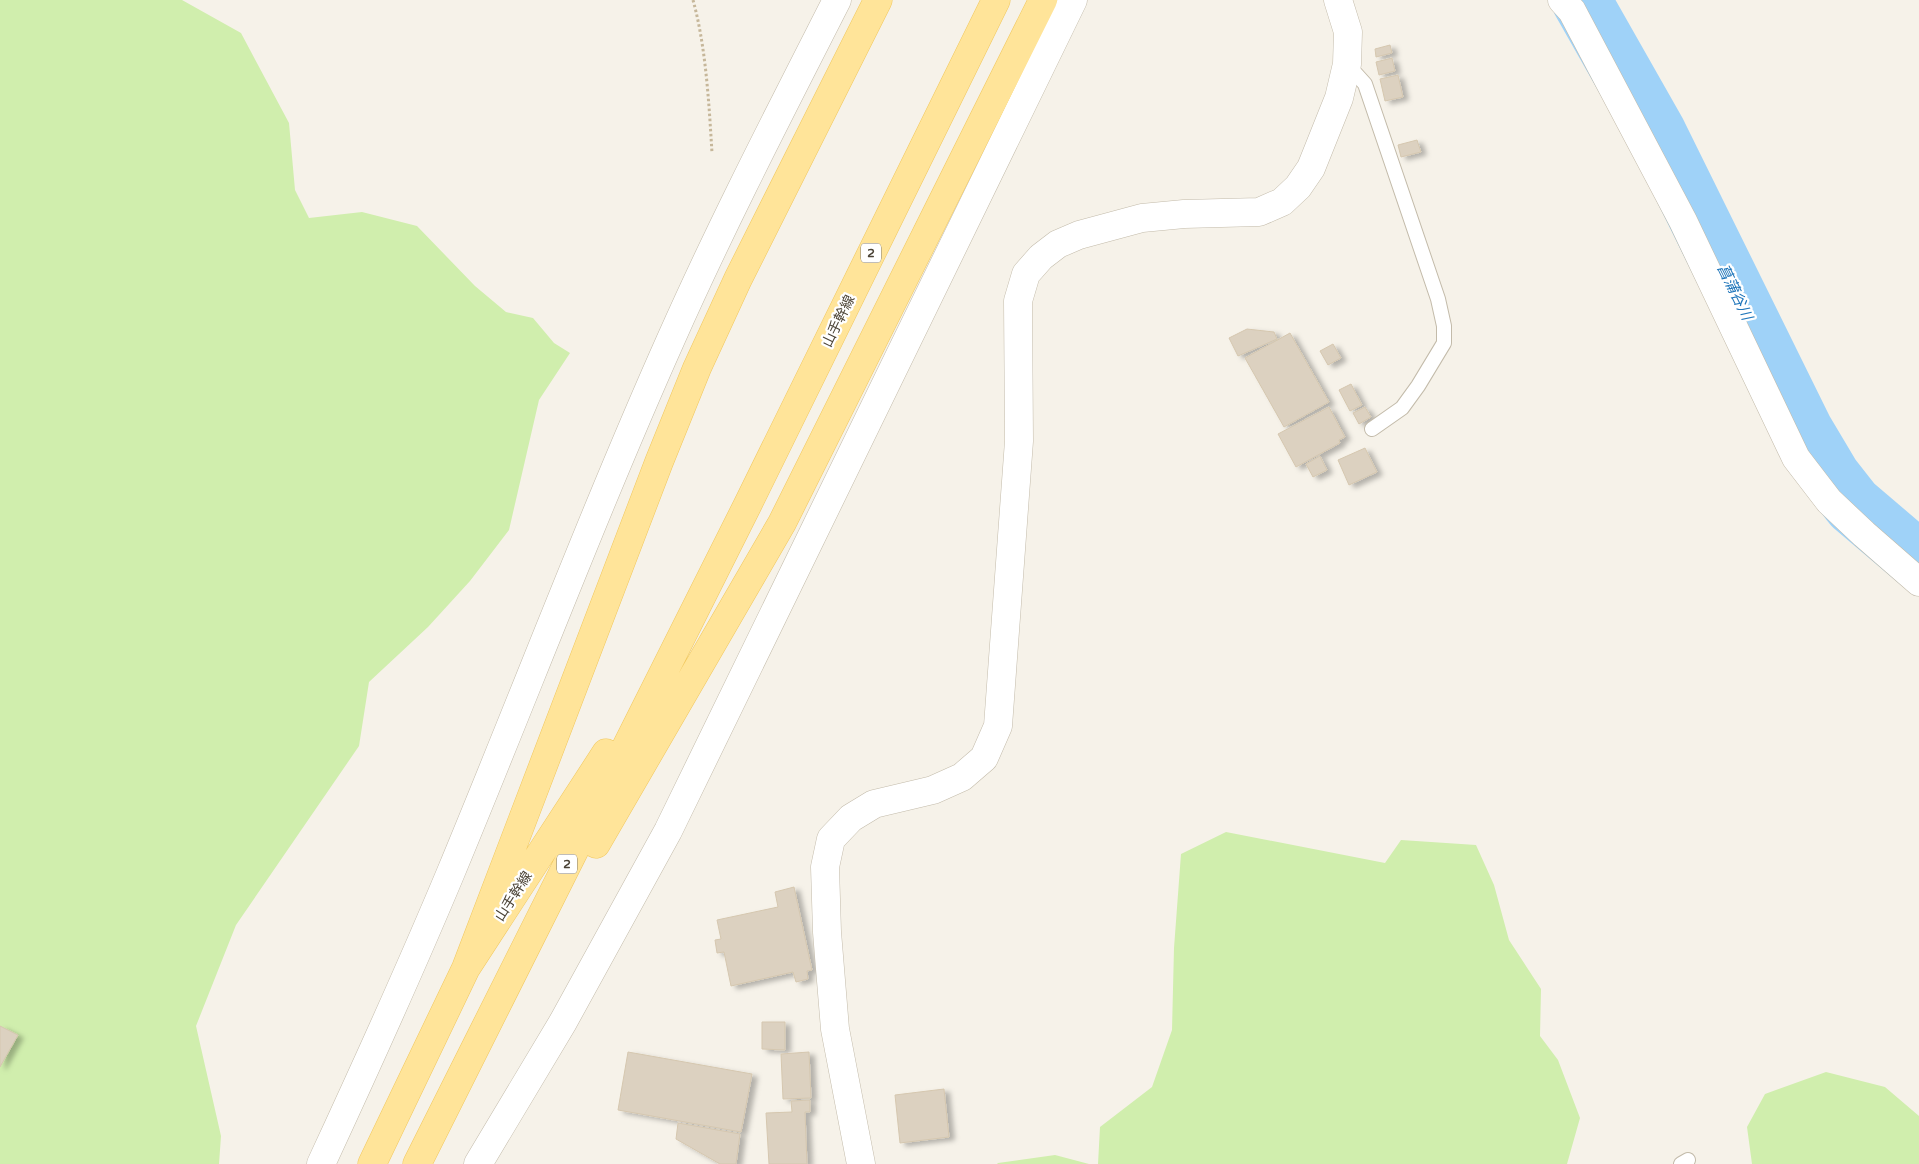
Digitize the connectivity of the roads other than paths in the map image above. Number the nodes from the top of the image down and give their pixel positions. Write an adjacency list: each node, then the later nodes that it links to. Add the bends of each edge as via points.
1 (837, 0): 14 (street, via 713,245 673,333 447,881)
2 (878, 0): 12 (main road, via 696,368)
3 (996, 0): 11 (main road, 山手幹線 / 2)
4 (1043, 0): 13 (main road, via 782,522)
5 (1073, 0): 17 (street, via 668,831 563,1022)
6 (1338, 0): 8 (street, via 1348,32)
7 (1562, 0): 10 (street, via 1572,11 1683,221 1796,458 1829,502)
8 (1347, 64): 9 (lane, via 1365,84 1444,326 1444,343 1418,386 1402,408); 18 (street, via 1339,98 1311,168 1282,202 1259,212 1142,218 1079,235 1058,244 1026,274 1018,301 1020,441 998,726 984,758 962,777 933,790 874,804 851,818 831,839 825,867 836,1029)
9 (1372, 429)
10 (1919, 582)
11 (678, 642): 12 (main road, 山手幹線 / 2); 13 (main road, 山手幹線 / 2)
12 (466, 968): 15 (main road, 山手幹線 / 2)
13 (456, 1086): 16 (main road, 山手幹線 / 2)
14 (321, 1164)
15 (372, 1164)
16 (417, 1164)
17 (478, 1164)
18 (861, 1164)

